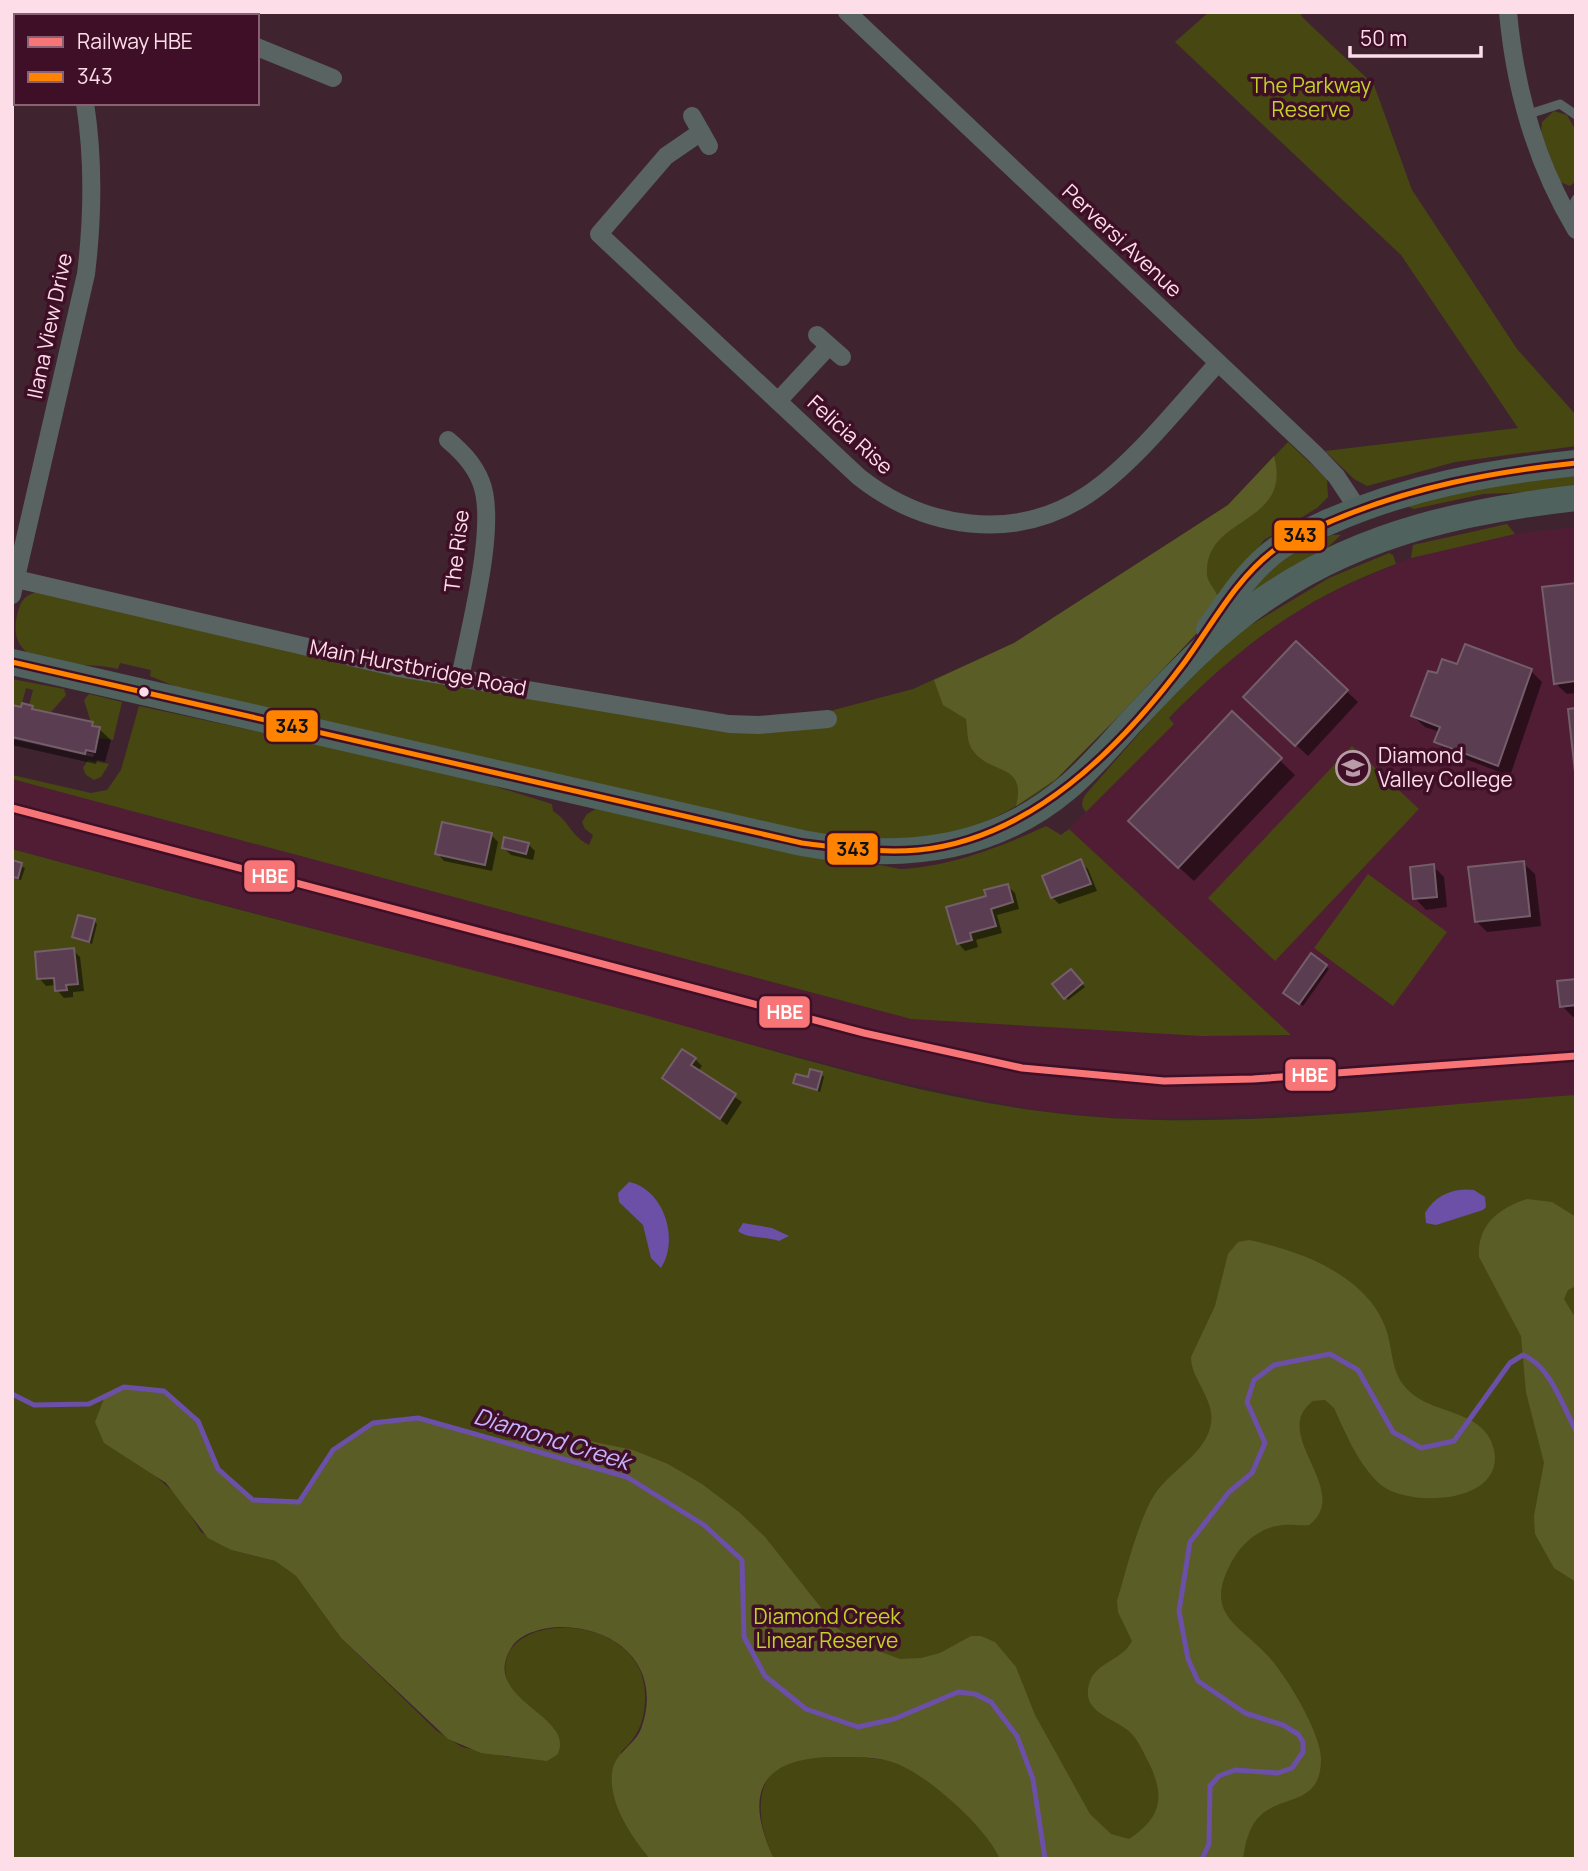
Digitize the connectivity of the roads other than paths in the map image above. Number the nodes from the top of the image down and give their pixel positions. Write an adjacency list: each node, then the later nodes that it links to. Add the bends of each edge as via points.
1 (847, 12): 12 (street, Perversi Avenue)
2 (1507, 12): 6 (street)
3 (259, 48): 4 (street)
4 (332, 78)
5 (85, 105): 19 (street, Ilana View Drive, via 93,173 86,274)
6 (1527, 115): 7 (lane, via 1560,104); 10 (street, via 1545,171)
7 (1576, 115)
8 (701, 131): 13 (street, Felicia Rise, via 666,156 599,234)
9 (1576, 199): 10 (lane)
10 (1571, 223)
11 (829, 346): 13 (street)
12 (1218, 363): 13 (street, Felicia Rise, via 1118,470 1086,495 1034,519 990,525 949,522 889,499); 17 (street, Perversi Avenue, via 1328,467)
13 (778, 401)
14 (448, 440): 21 (street, The Rise, via 476,471 486,505)
15 (1576, 463): 17 (main road, via 1473,476)
16 (1576, 498): 18 (main road, via 1454,516)
17 (1358, 509): 18 (main road); 22 (main road, via 1266,557)
18 (1377, 540): 22 (main road, via 1275,592)
19 (14, 584): 21 (street, Main Hurstbridge Road)
20 (12, 662): 22 (main road, via 802,843 897,853 956,844 1029,814 1067,789)
21 (460, 678): 23 (street, Main Hurstbridge Road, via 729,724)
22 (1172, 678)
23 (828, 719)

